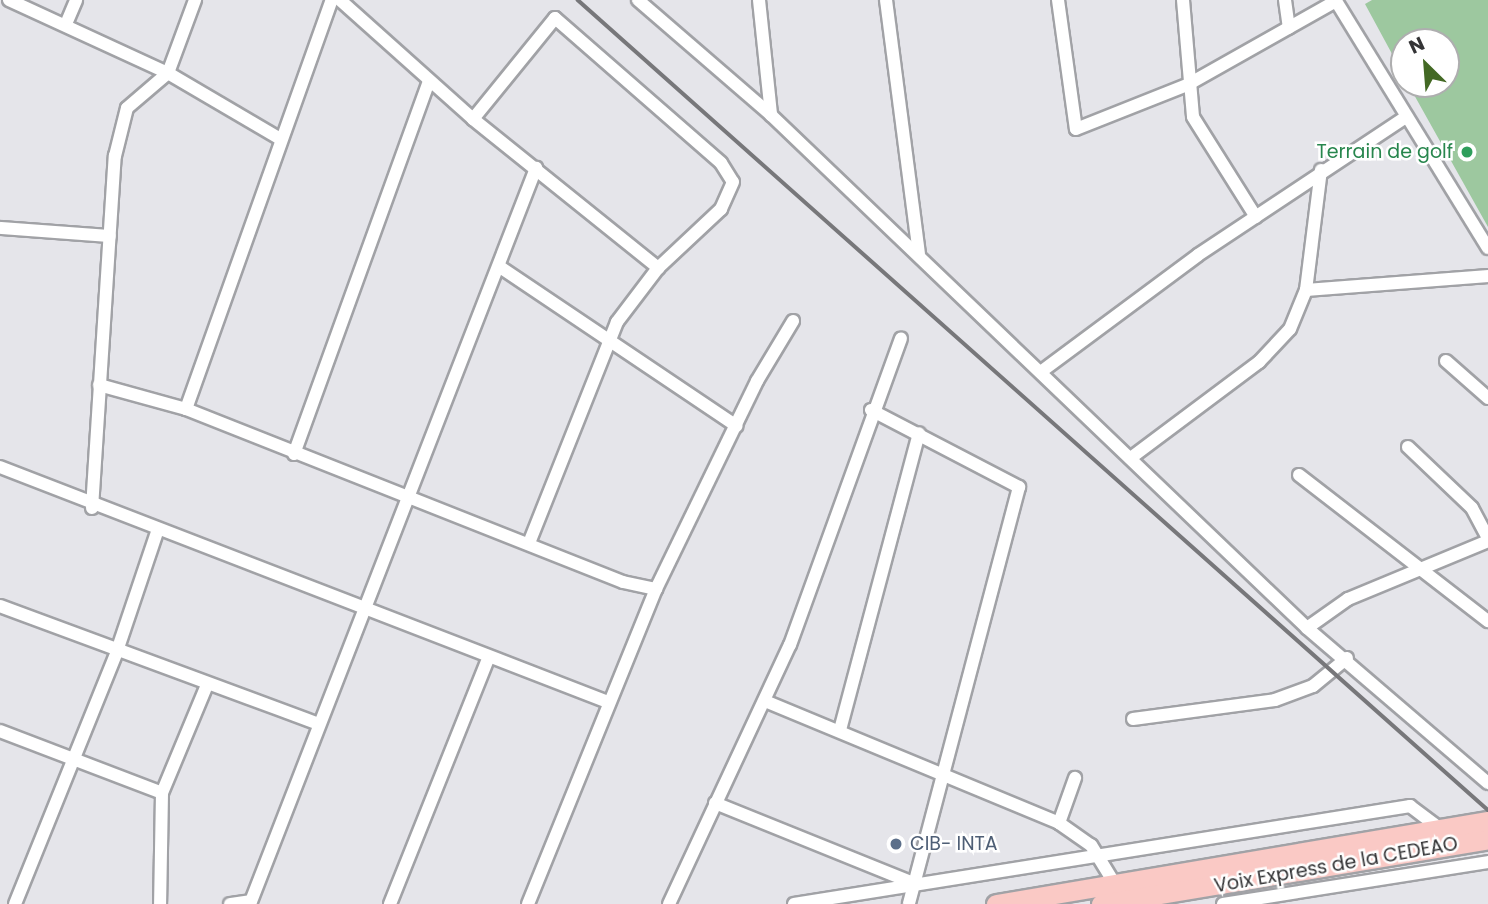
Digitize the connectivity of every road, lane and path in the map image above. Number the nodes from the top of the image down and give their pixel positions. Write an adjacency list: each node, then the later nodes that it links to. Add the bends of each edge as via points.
1 (9, 0): 12 (street)
2 (76, 0): 12 (street)
3 (195, 0): 14 (street)
4 (332, 0): 20 (street)
5 (340, 0): 15 (street)
6 (638, 0): 17 (street)
7 (759, 0): 17 (street)
8 (886, 0): 27 (street)
9 (1058, 0): 16 (street, via 1076,129)
10 (1183, 0): 16 (street)
11 (1285, 0): 13 (street)
12 (66, 24): 14 (street)
13 (1289, 28): 16 (street); 18 (street, via 1336,1)
14 (168, 73): 20 (street); 25 (street, via 127,108 115,156)
15 (429, 81): 19 (street); 44 (street)
16 (1187, 85): 23 (street, via 1205,141)
17 (771, 115): 27 (street)
18 (1406, 117): 22 (street); 26 (street)
19 (473, 119): 21 (street); 29 (street, via 555,18 563,24 730,172 728,201)
20 (279, 138): 39 (street)
21 (536, 168): 28 (street); 29 (street)
22 (1321, 170): 23 (street); 31 (street)
23 (1256, 217): 36 (street)
24 (0, 228): 25 (street)
25 (110, 236): 37 (street)
26 (1488, 248)
27 (919, 254): 36 (street)
28 (500, 267): 34 (street); 48 (street)
29 (658, 268): 34 (street)
30 (1488, 276): 31 (street)
31 (1306, 289): 45 (street, via 1275,347)
32 (793, 321): 41 (street)
33 (901, 339): 40 (street)
34 (607, 341): 41 (street); 52 (street)
35 (1446, 360): 38 (street)
36 (1042, 371): 45 (street)
37 (99, 385): 39 (street); 49 (street)
38 (1488, 398)
39 (186, 409): 44 (street)
40 (871, 410): 42 (street); 63 (street, via 806,605)
41 (737, 426): 54 (street)
42 (919, 433): 67 (street); 70 (street, via 1019,487)
43 (1408, 447): 51 (street, via 1472,508)
44 (294, 454): 48 (street)
45 (1132, 457): 58 (street)
46 (0, 467): 49 (street)
47 (1298, 475): 53 (street)
48 (407, 497): 52 (street); 56 (street)
49 (92, 508): 50 (street)
50 (157, 532): 56 (street); 59 (street)
51 (1488, 540): 53 (street)
52 (529, 543): 54 (street)
53 (1421, 567): 57 (street); 58 (street, via 1338,605)
54 (656, 589): 64 (street)
55 (0, 606): 59 (street)
56 (362, 610): 60 (street); 66 (street)
57 (1488, 621)
58 (1307, 628): 61 (street)
59 (117, 651): 62 (street); 69 (street)
60 (489, 657): 64 (street); 88 (street)
61 (1347, 658): 65 (street, via 1313,686 1275,700); 72 (street)
62 (207, 684): 66 (street); 73 (street)
63 (765, 701): 67 (street); 74 (street)
64 (608, 702): 89 (street)
65 (1133, 719)
66 (317, 723): 84 (street)
67 (840, 730): 70 (street)
68 (0, 731): 69 (street)
69 (74, 758): 73 (street); 85 (street)
70 (943, 774): 76 (street); 81 (street)
71 (1075, 778): 76 (street)
72 (1488, 783)
73 (162, 793): 86 (street)
74 (715, 803): 81 (street); 90 (street)
75 (1488, 821): 77 (main road)
76 (1059, 823): 79 (street)
77 (1439, 828): 79 (street, via 1410,806); 82 (main road)
78 (1488, 839): 83 (main road, Voix Express de la CEDEAO)
79 (1097, 855): 81 (street); 82 (street)
80 (1488, 862): 83 (street)
81 (913, 883): 91 (street); 92 (street)
82 (1116, 886): 93 (main road)
83 (1229, 898): 94 (main road, Voix Express de la CEDEAO)
84 (251, 902): 87 (street)
85 (15, 904)
86 (160, 904)
87 (230, 904)
88 (390, 904)
89 (528, 904)
90 (669, 904)
91 (794, 904)
92 (909, 904)
93 (996, 904)
94 (1101, 904)

